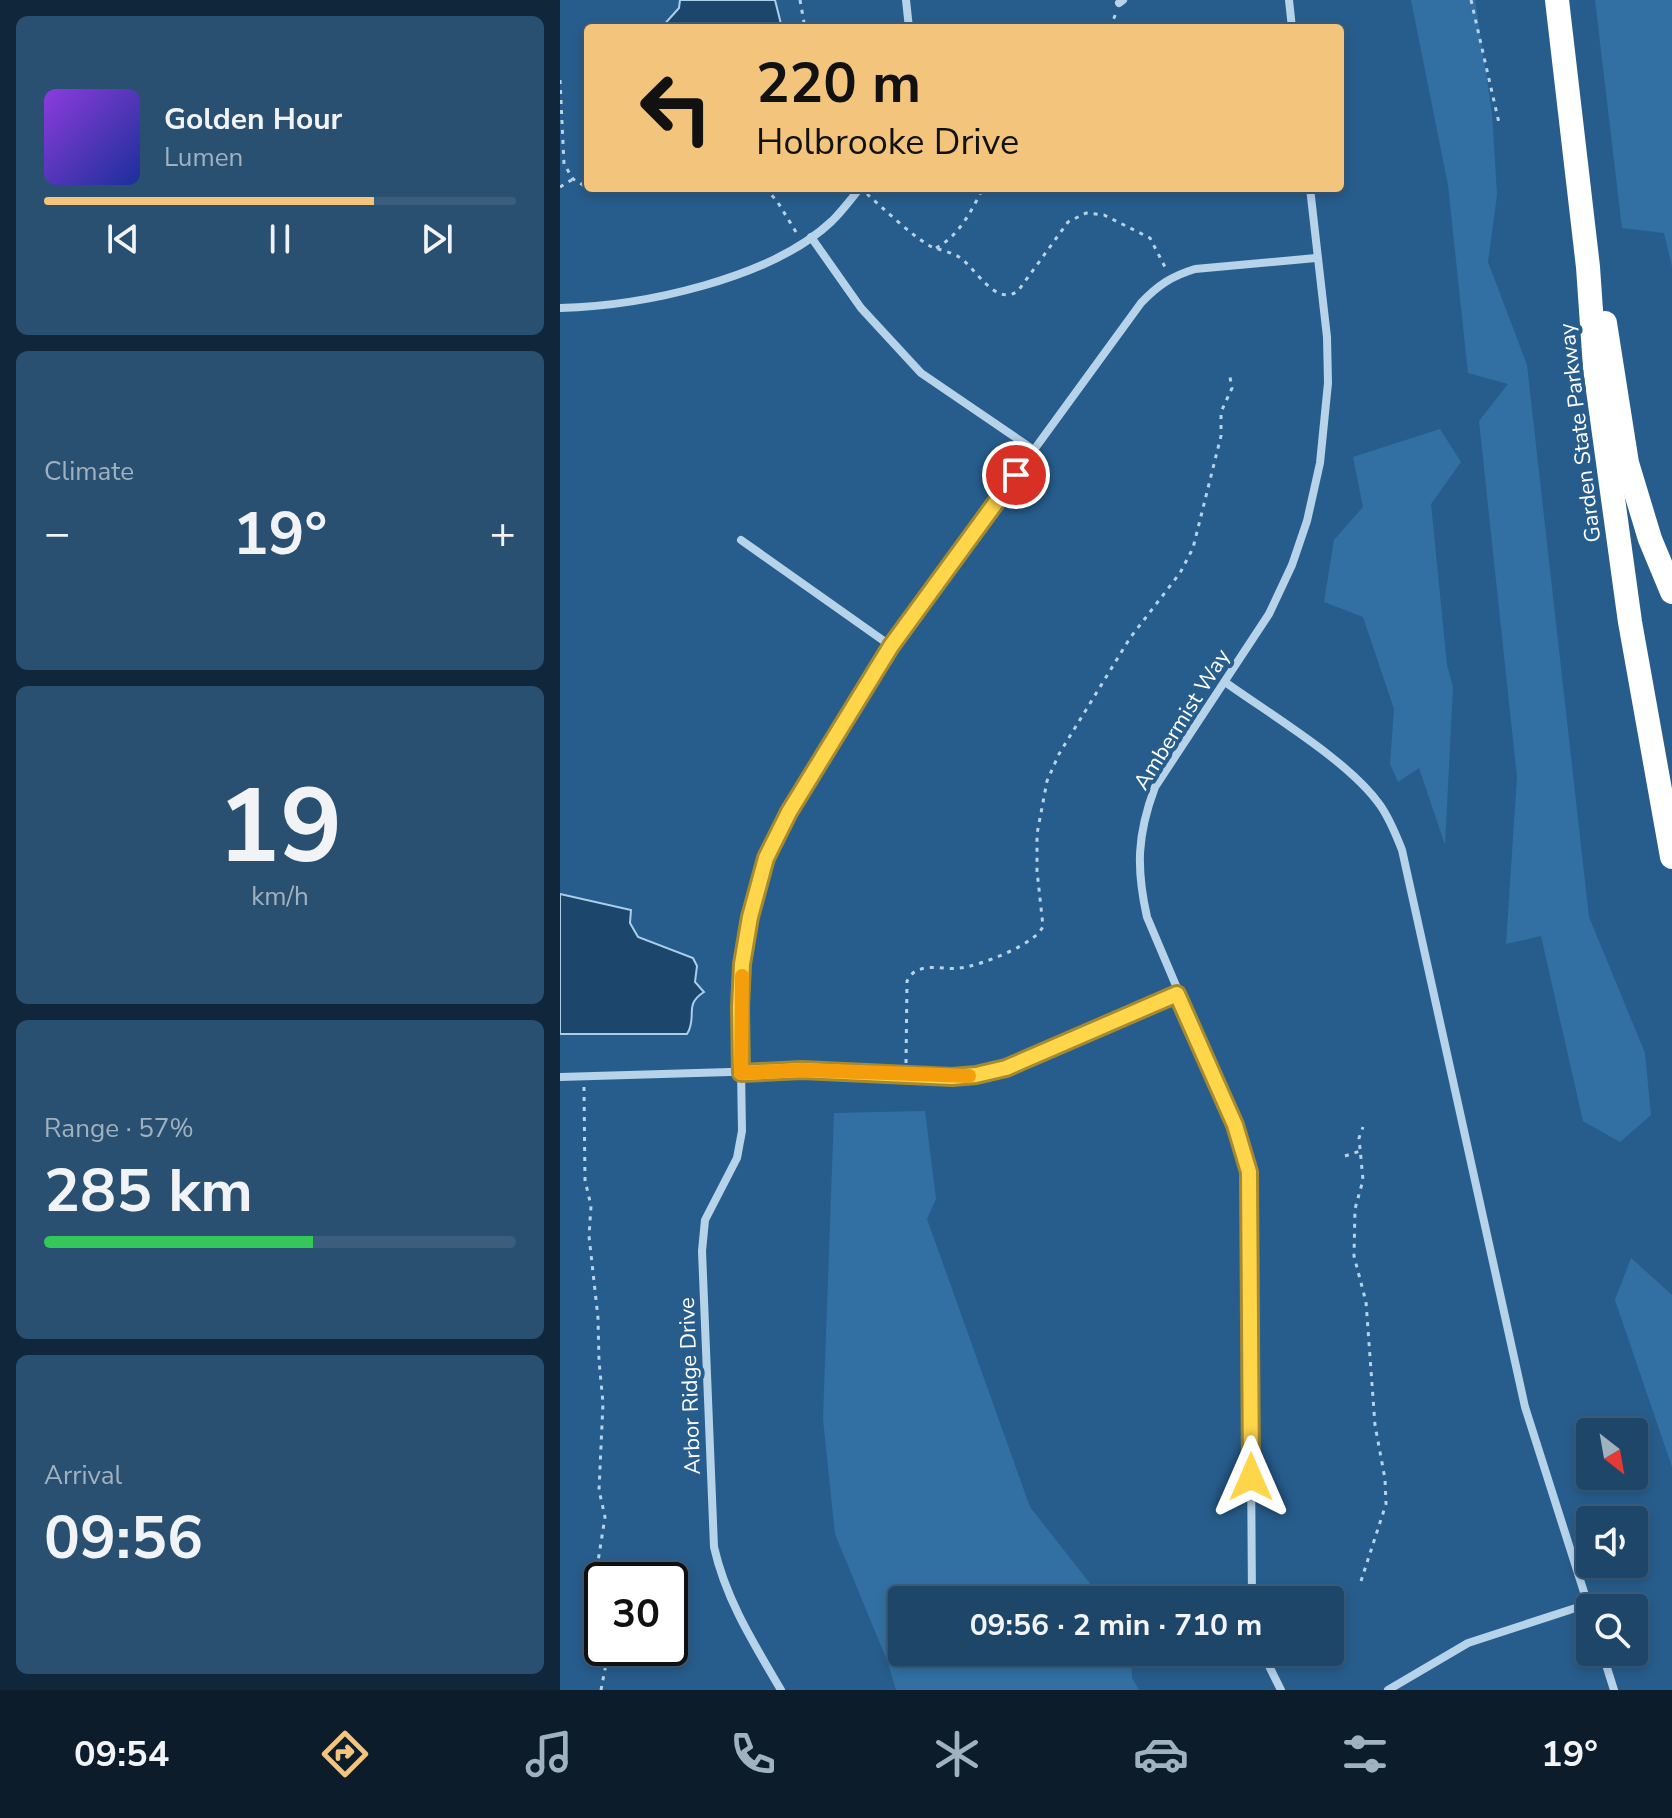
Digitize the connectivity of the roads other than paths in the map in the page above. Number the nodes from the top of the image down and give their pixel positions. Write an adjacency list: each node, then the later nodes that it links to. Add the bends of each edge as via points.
1 (906, 0): 4 (street)
2 (1289, 0): 5 (street)
3 (1557, 0): 10 (highway, Garden State Parkway)
4 (909, 24)
5 (1292, 24)
6 (857, 192): 8 (street)
7 (1310, 192): 9 (street, Ambermist Way)
8 (807, 240): 11 (street, via 727,277 670,294 616,305); 12 (street, via 921,373)
9 (1316, 258): 12 (street, Arbor Ridge Drive, via 1195,269 1158,286); 16 (street, Ambermist Way, via 1328,383 1320,463 1292,565 1269,614)
10 (1588, 267): 14 (highway, via 1607,330 1636,499); 17 (highway, Garden State Parkway, via 1595,368 1630,622)
11 (560, 308)
12 (1034, 450): 15 (street, Arbor Ridge Drive)
13 (741, 540): 15 (street)
14 (1672, 592)
15 (891, 646): 19 (street, Arbor Ridge Drive, via 766,858 742,964)
16 (1225, 682): 18 (street, Ambermist Way, via 1155,787 1138,851 1147,917); 22 (street, via 1362,784 1381,806 1402,850 1525,1407)
17 (1672, 857)
18 (1177, 994): 19 (street, via 1006,1068 976,1075); 21 (street, Ambermist Way, via 1235,1125 1249,1172)
19 (741, 1073): 20 (street); 26 (street, Arbor Ridge Drive, via 737,1158 705,1220 702,1251 714,1547 738,1616)
20 (560, 1077)
21 (1252, 1586)
22 (1585, 1594)
23 (1576, 1611): 28 (street, via 1468,1643)
24 (1269, 1666): 27 (street)
25 (1606, 1666): 29 (street)
26 (781, 1690)
27 (1281, 1690)
28 (1388, 1690)
29 (1614, 1690)

